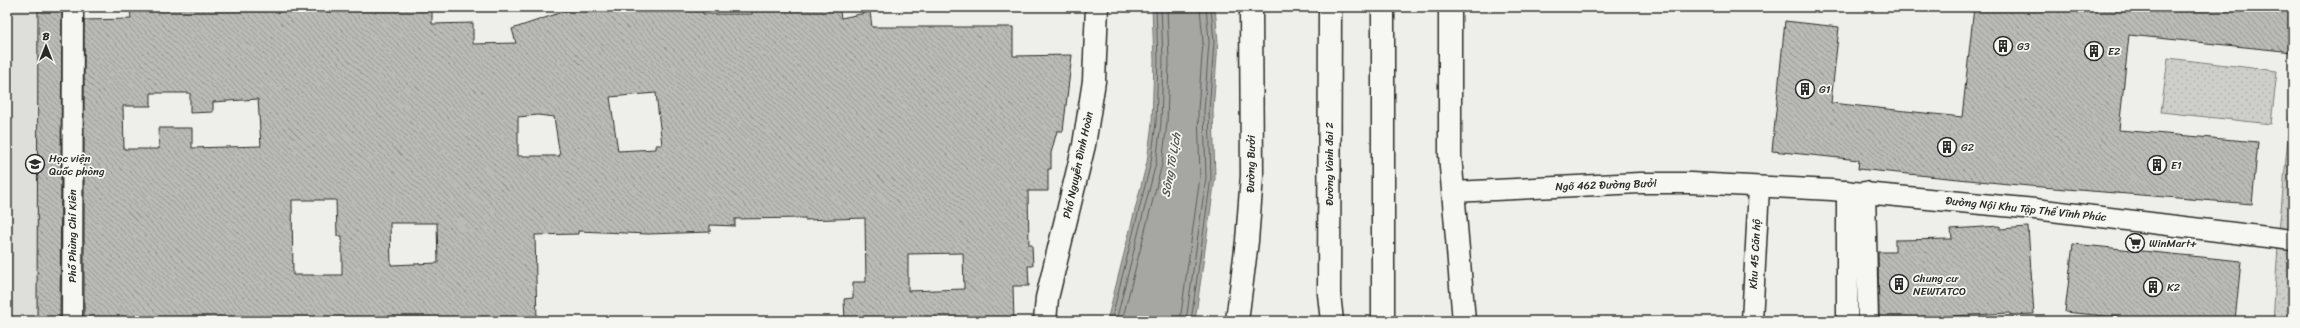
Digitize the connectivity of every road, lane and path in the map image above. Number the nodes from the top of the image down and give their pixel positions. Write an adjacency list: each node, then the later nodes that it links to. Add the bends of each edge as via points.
1 (73, 7): 12 (street, Phố Phùng Chí Kiên)
2 (1097, 7): 13 (main road, Phố Nguyễn Đình Hoàn, via 1094,81 1085,138 1047,298)
3 (1251, 7): 14 (main road, Đường Bưởi, via 1252,176)
4 (1330, 7): 11 (main road, Đường Vành đai 2)
5 (1383, 7): 17 (main road)
6 (1450, 7): 9 (main road, via 1450,155)
7 (1758, 188): 8 (street, Đường Nội Khu Tập Thể Vĩnh Phúc); 9 (street, Ngõ 462 Đường Bưởi, via 1691,183 1640,183); 19 (street, Khu 45 Căn hộ)
8 (1856, 191): 10 (street, Đường Nội Khu Tập Thể Vĩnh Phúc); 20 (street); 21 (street)
9 (1453, 192): 18 (main road)
10 (2293, 240)
11 (1329, 294): 15 (main road); 16 (main road, Đường Vành đai 2)
12 (72, 321)
13 (1045, 321)
14 (1238, 321)
15 (1328, 321)
16 (1332, 321)
17 (1383, 321)
18 (1464, 321)
19 (1752, 321)
20 (1847, 321)
21 (1868, 321)

